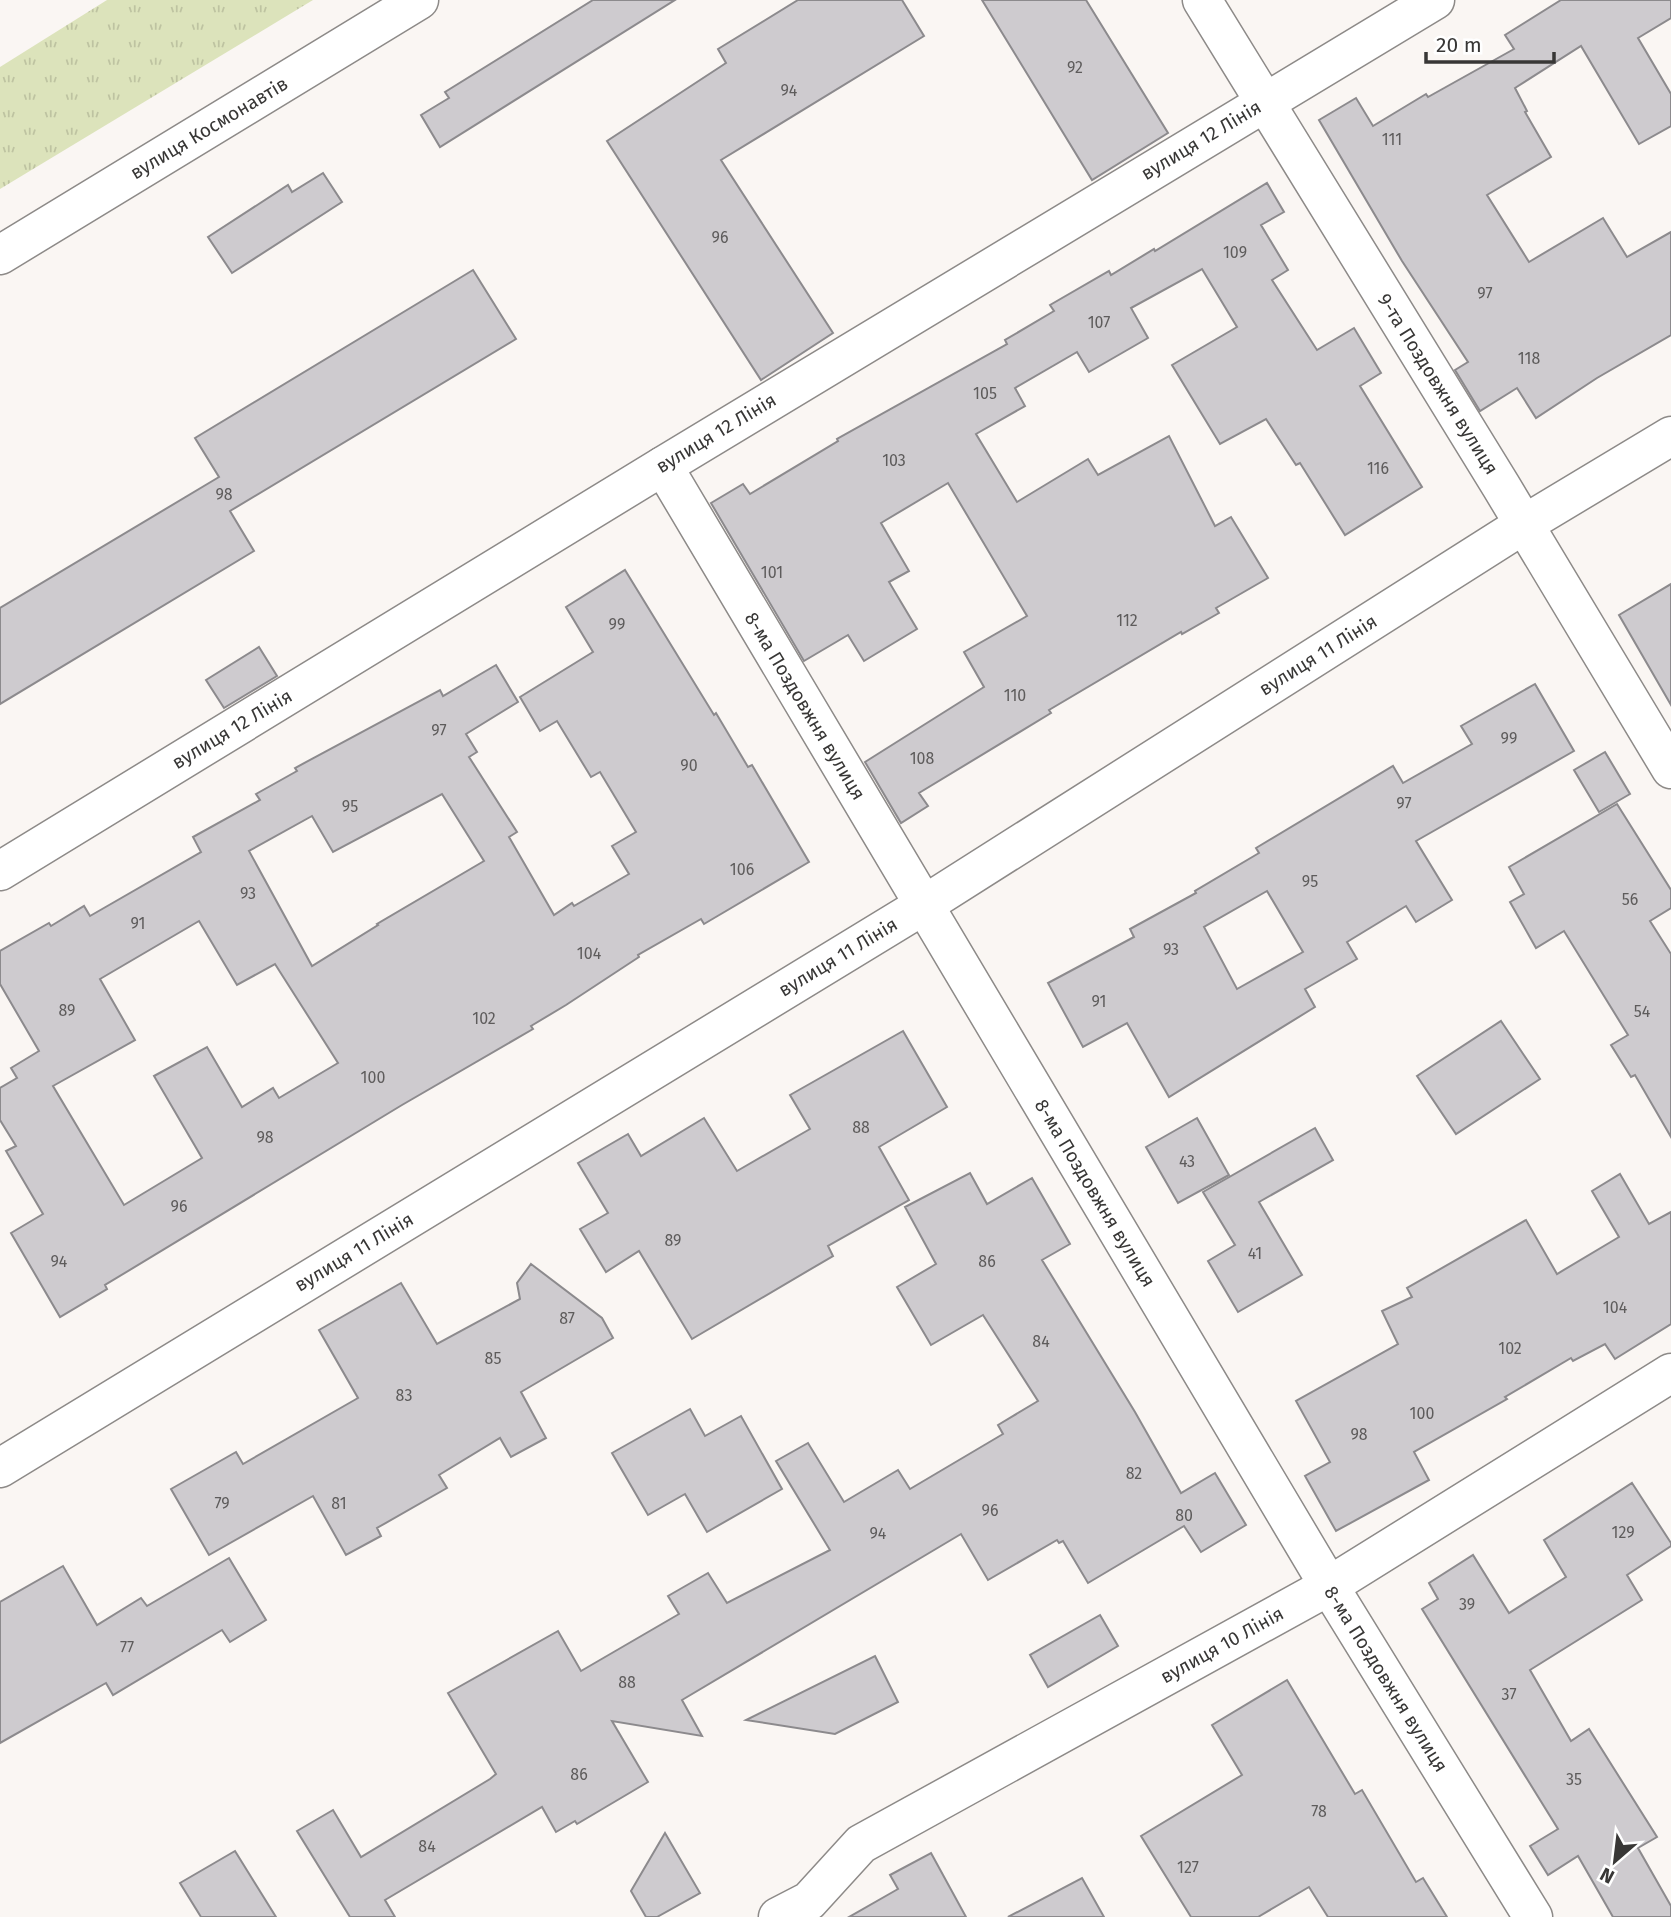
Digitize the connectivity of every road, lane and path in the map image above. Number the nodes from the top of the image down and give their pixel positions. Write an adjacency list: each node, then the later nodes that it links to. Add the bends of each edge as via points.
1 (419, 0): 5 (street, вулиця Космонавтів)
2 (1202, 0): 4 (street, 9-та Поздовжня вулиця)
3 (1435, 0): 4 (street, вулиця 12 Лінія)
4 (1264, 102): 7 (street, вулиця 12 Лінія); 8 (street, 9-та Поздовжня вулиця)
5 (0, 255)
6 (1671, 436): 8 (street, вулиця 11 Лінія)
7 (663, 466): 10 (street, вулиця 12 Лінія); 11 (street, 8-ма Поздовжня вулиця)
8 (1523, 525): 9 (street, 9-та Поздовжня вулиця); 11 (street, вулиця 11 Лінія)
9 (1671, 769)
10 (0, 871)
11 (924, 905): 13 (street, вулиця 11 Лінія); 14 (street, 8-ма Поздовжня вулиця)
12 (1671, 1373): 14 (street, вулиця 10 Лінія)
13 (0, 1468)
14 (1329, 1586): 15 (street, вулиця 10 Лінія, via 861,1844 809,1901); 16 (street, 8-ма Поздовжня вулиця)
15 (778, 1917)
16 (1532, 1917)

